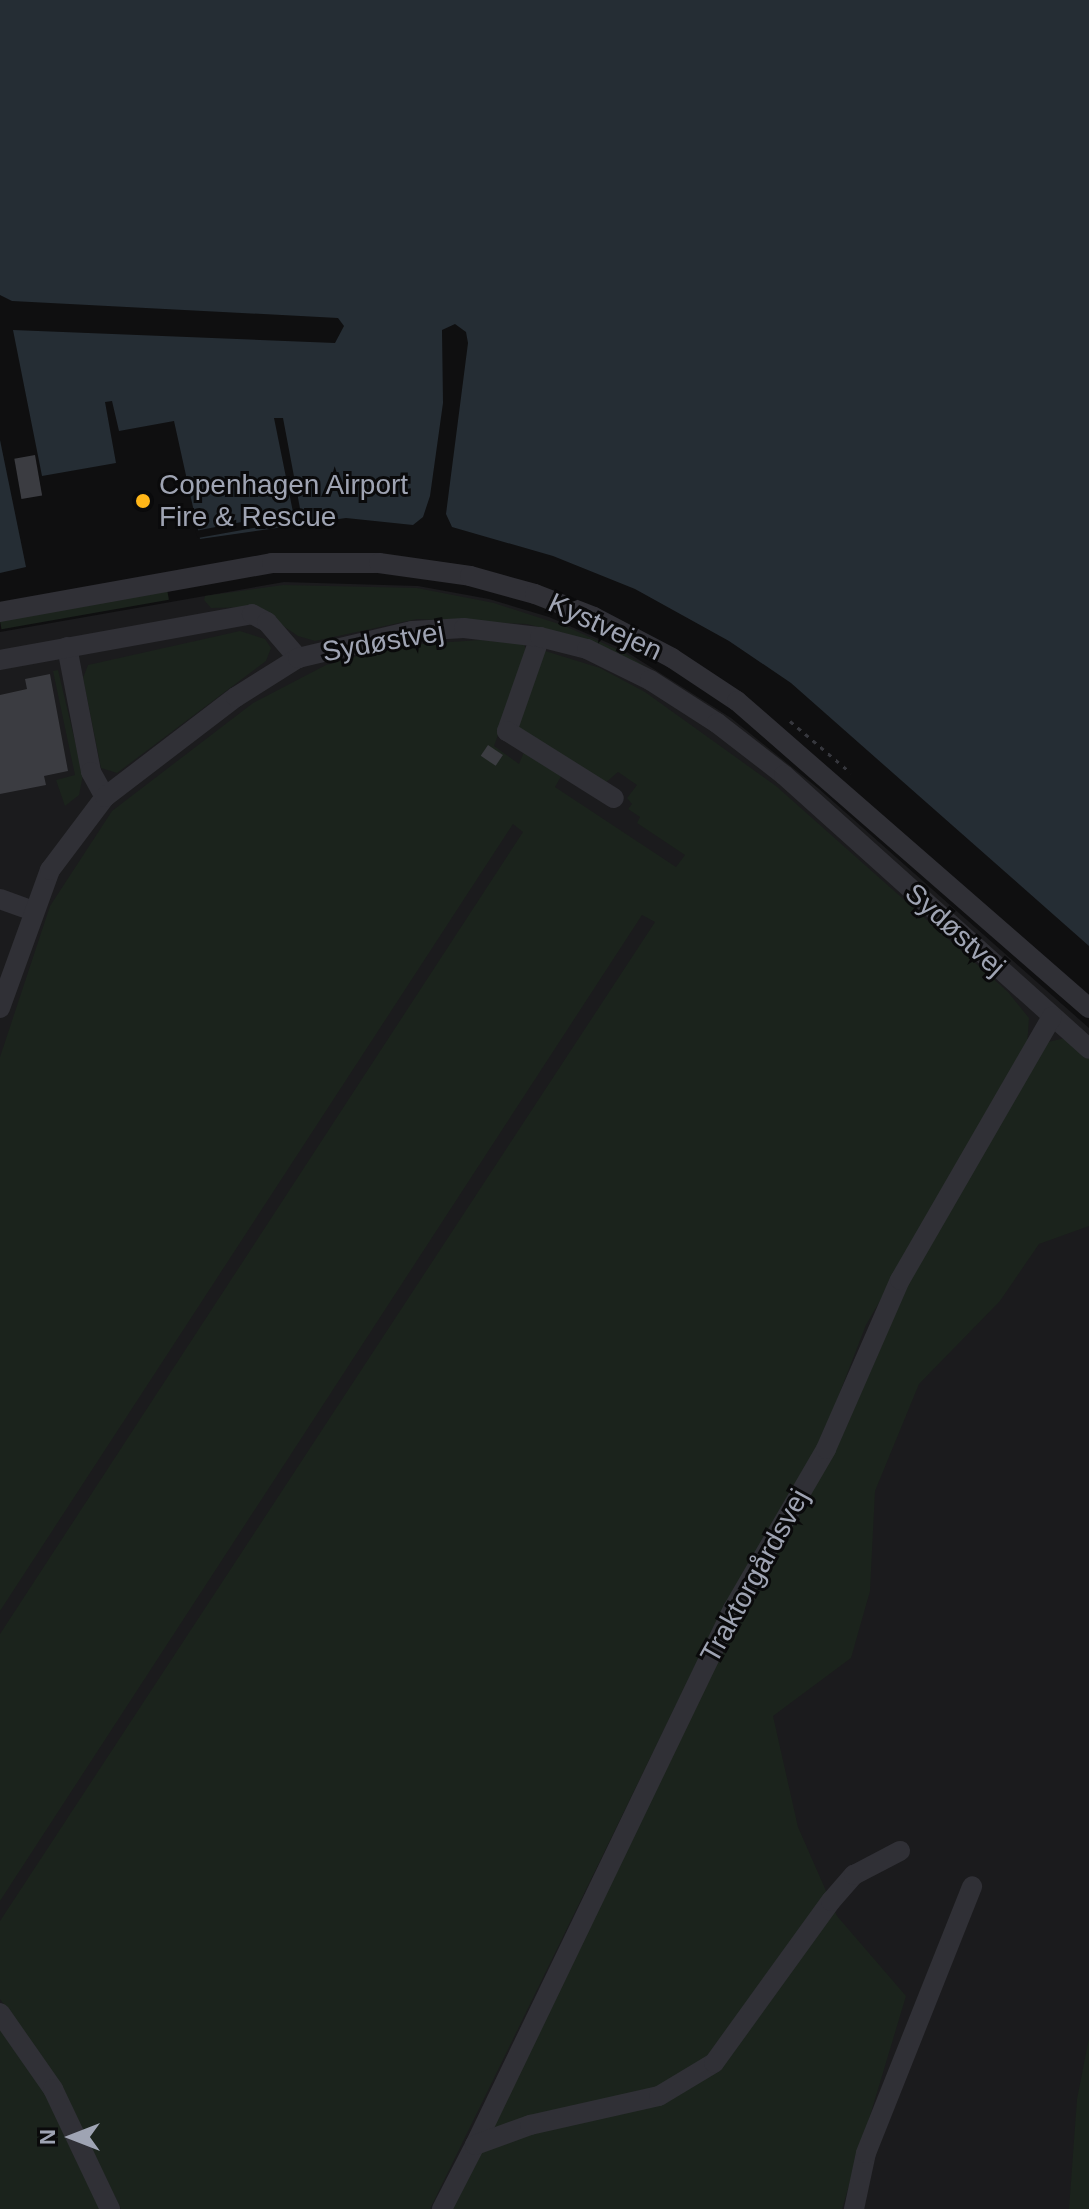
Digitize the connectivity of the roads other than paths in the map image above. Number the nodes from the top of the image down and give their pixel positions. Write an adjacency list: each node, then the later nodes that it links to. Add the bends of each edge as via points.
1 (0, 612): 11 (street, Kystvejen, via 272,563 379,563 470,576 535,594 594,617 672,658 737,701)
2 (540, 637): 4 (street, Sydøstvej, via 464,628 412,631); 7 (street, via 507,731); 12 (street, Sydøstvej, via 587,649 650,680 717,723 784,775)
3 (67, 647): 4 (street, via 252,614 267,622); 5 (street); 6 (street, via 90,765)
4 (298, 658): 6 (street, Sydøstvej, via 236,697)
5 (0, 660)
6 (105, 797): 9 (street, Sydøstvej, via 73,833)
7 (614, 798)
8 (0, 899): 9 (street)
9 (33, 911): 10 (street, Sydøstvej)
10 (0, 1008)
11 (1089, 1008)
12 (1052, 1017): 13 (street, Sydøstvej); 17 (street, Traktorgårdsvej, via 900,1280 826,1449 733,1609)
13 (1089, 1049)
14 (900, 1851): 17 (street, via 854,1875 831,1901 714,2063 659,2096 530,2125)
15 (972, 1886): 18 (street)
16 (0, 2013): 19 (street, via 53,2089)
17 (475, 2145): 20 (street, Traktorgårdsvej)
18 (848, 2207)
19 (110, 2209)
20 (442, 2209)

